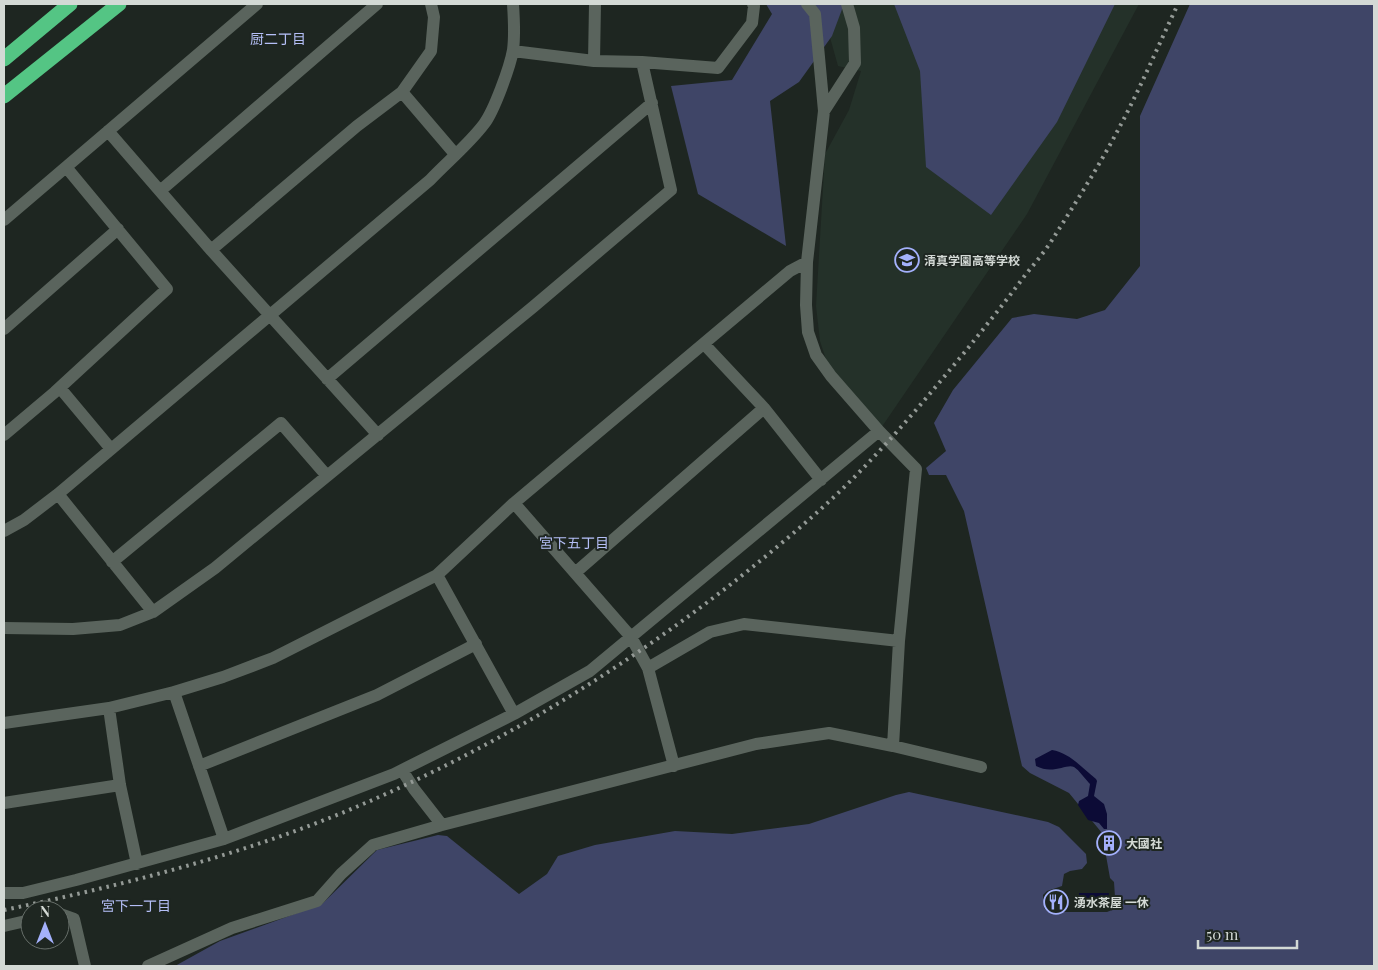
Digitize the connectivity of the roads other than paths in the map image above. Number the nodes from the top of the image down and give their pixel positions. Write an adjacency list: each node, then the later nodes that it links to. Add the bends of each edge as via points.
1 (70, 4): 12 (highway)
2 (257, 4): 20 (street)
3 (378, 4): 23 (street)
4 (431, 4): 15 (street, via 434,17 431,51)
5 (512, 4): 11 (street)
6 (595, 4): 13 (street)
7 (753, 4): 14 (street, via 752,23 718,68)
8 (807, 4): 19 (street, via 815,14)
9 (847, 4): 19 (street, via 854,28 855,63)
10 (114, 8): 16 (highway); 18 (highway)
11 (513, 51): 13 (street); 21 (street, via 499,94 484,124)
12 (4, 59)
13 (594, 61): 14 (street)
14 (642, 62): 17 (street)
15 (402, 92): 21 (street); 26 (street)
16 (4, 96)
17 (652, 103): 31 (street); 36 (street, via 671,190)
18 (4, 106)
19 (824, 111): 27 (street)
20 (108, 131): 22 (street); 23 (street)
21 (455, 154): 28 (street, via 430,180)
22 (66, 166): 24 (street); 25 (street)
23 (160, 192): 26 (street)
24 (4, 220)
25 (118, 229): 29 (street); 32 (street, via 167,289)
26 (211, 250): 28 (street)
27 (807, 262): 30 (street, via 790,271); 34 (street, via 808,332 816,355)
28 (270, 315): 31 (street); 37 (street)
29 (4, 329)
30 (704, 344): 33 (street); 41 (street)
31 (327, 379): 36 (street)
32 (60, 388): 35 (street); 37 (street)
33 (764, 408): 39 (street); 44 (street)
34 (879, 431): 39 (street); 49 (street, via 916,469)
35 (4, 435)
36 (378, 435): 38 (street)
37 (111, 449): 40 (street)
38 (327, 476): 43 (street, via 281,423); 46 (street, via 215,568)
39 (821, 480): 48 (street)
40 (58, 494): 42 (street); 43 (street)
41 (514, 503): 44 (street); 45 (street)
42 (4, 531)
43 (112, 562): 46 (street)
44 (575, 573): 48 (street)
45 (438, 575): 50 (street); 52 (street, via 273,658)
46 (153, 612): 47 (street, via 120,624 73,629)
47 (4, 628)
48 (631, 637): 51 (street); 54 (street, via 590,672)
49 (899, 641): 51 (street, via 744,624 710,632); 56 (street)
50 (476, 644): 54 (street); 57 (street, via 376,695)
51 (648, 668): 58 (street)
52 (174, 692): 53 (street); 57 (street)
53 (109, 708): 55 (street); 61 (street)
54 (514, 714): 60 (street)
55 (4, 723)
56 (893, 746): 58 (street, via 829,733 756,744); 59 (street)
57 (199, 766): 64 (street)
58 (674, 766): 63 (street)
59 (981, 767)
60 (402, 770): 63 (street); 64 (street)
61 (120, 785): 62 (street); 65 (street)
62 (4, 803)
63 (442, 826): 71 (street, via 373,845 317,901 232,928)
64 (224, 839): 65 (street)
65 (137, 864): 66 (street, via 23,892)
66 (4, 892)
67 (70, 918): 70 (street, via 74,919)
68 (20, 922): 69 (street)
69 (4, 926)
70 (85, 966)
71 (148, 966)

